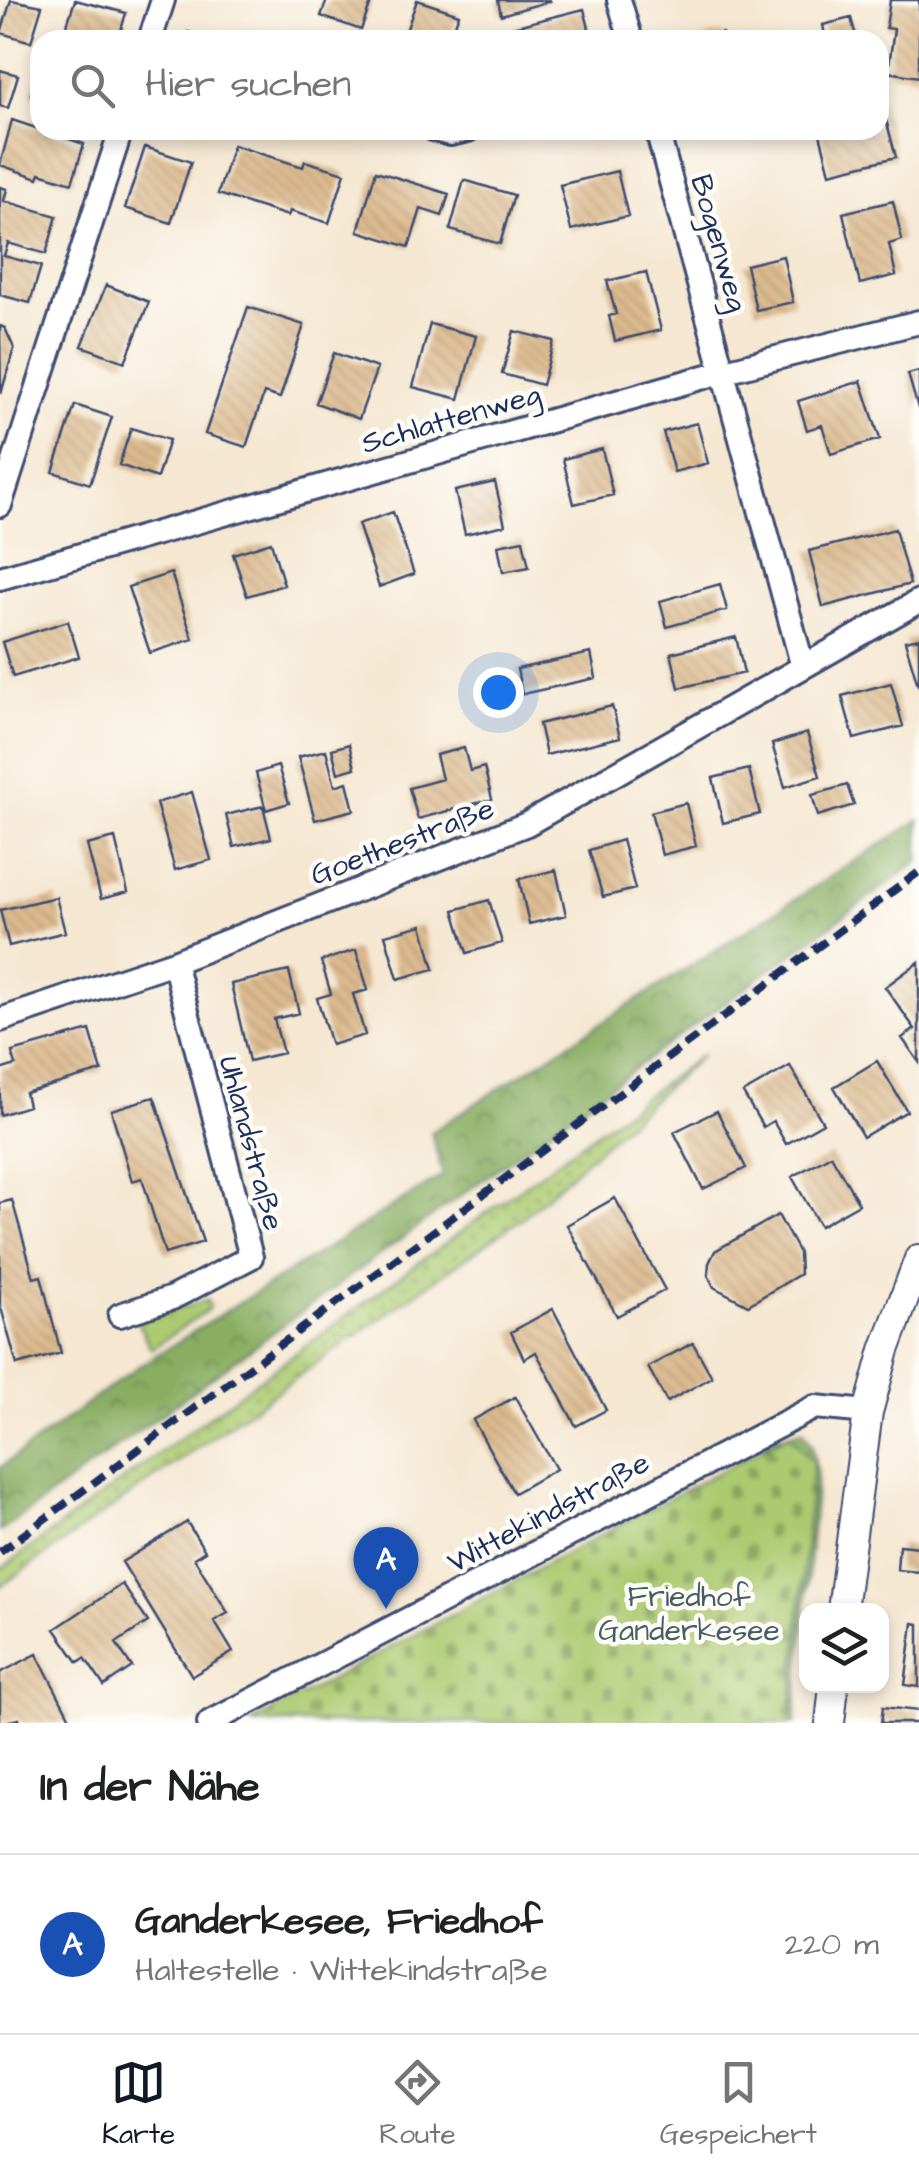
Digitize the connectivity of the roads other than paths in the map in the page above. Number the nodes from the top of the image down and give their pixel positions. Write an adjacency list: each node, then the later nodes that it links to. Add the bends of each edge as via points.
1 (163, 0): 3 (street)
2 (619, 0): 4 (street)
3 (153, 30)
4 (628, 30)
5 (118, 140): 9 (street)
6 (661, 140): 8 (street, Bogenweg)
7 (919, 322): 8 (street, Schlattenweg)
8 (724, 371): 10 (street, Schlattenweg); 12 (street)
9 (0, 505)
10 (0, 578)
11 (919, 600): 12 (street, Goethestraße)
12 (804, 666): 13 (street, Goethestraße, via 527,824)
13 (174, 962): 14 (street, Goethestraße); 17 (street, Uhlandstraße, via 251,1257 172,1298)
14 (0, 1020)
15 (919, 1259): 16 (street)
16 (911, 1297): 18 (street)
17 (120, 1315)
18 (868, 1412): 19 (street); 21 (street, Wittekindstraße, via 815,1407)
19 (843, 1603)
20 (833, 1693): 22 (street)
21 (208, 1723)
22 (830, 1723)

